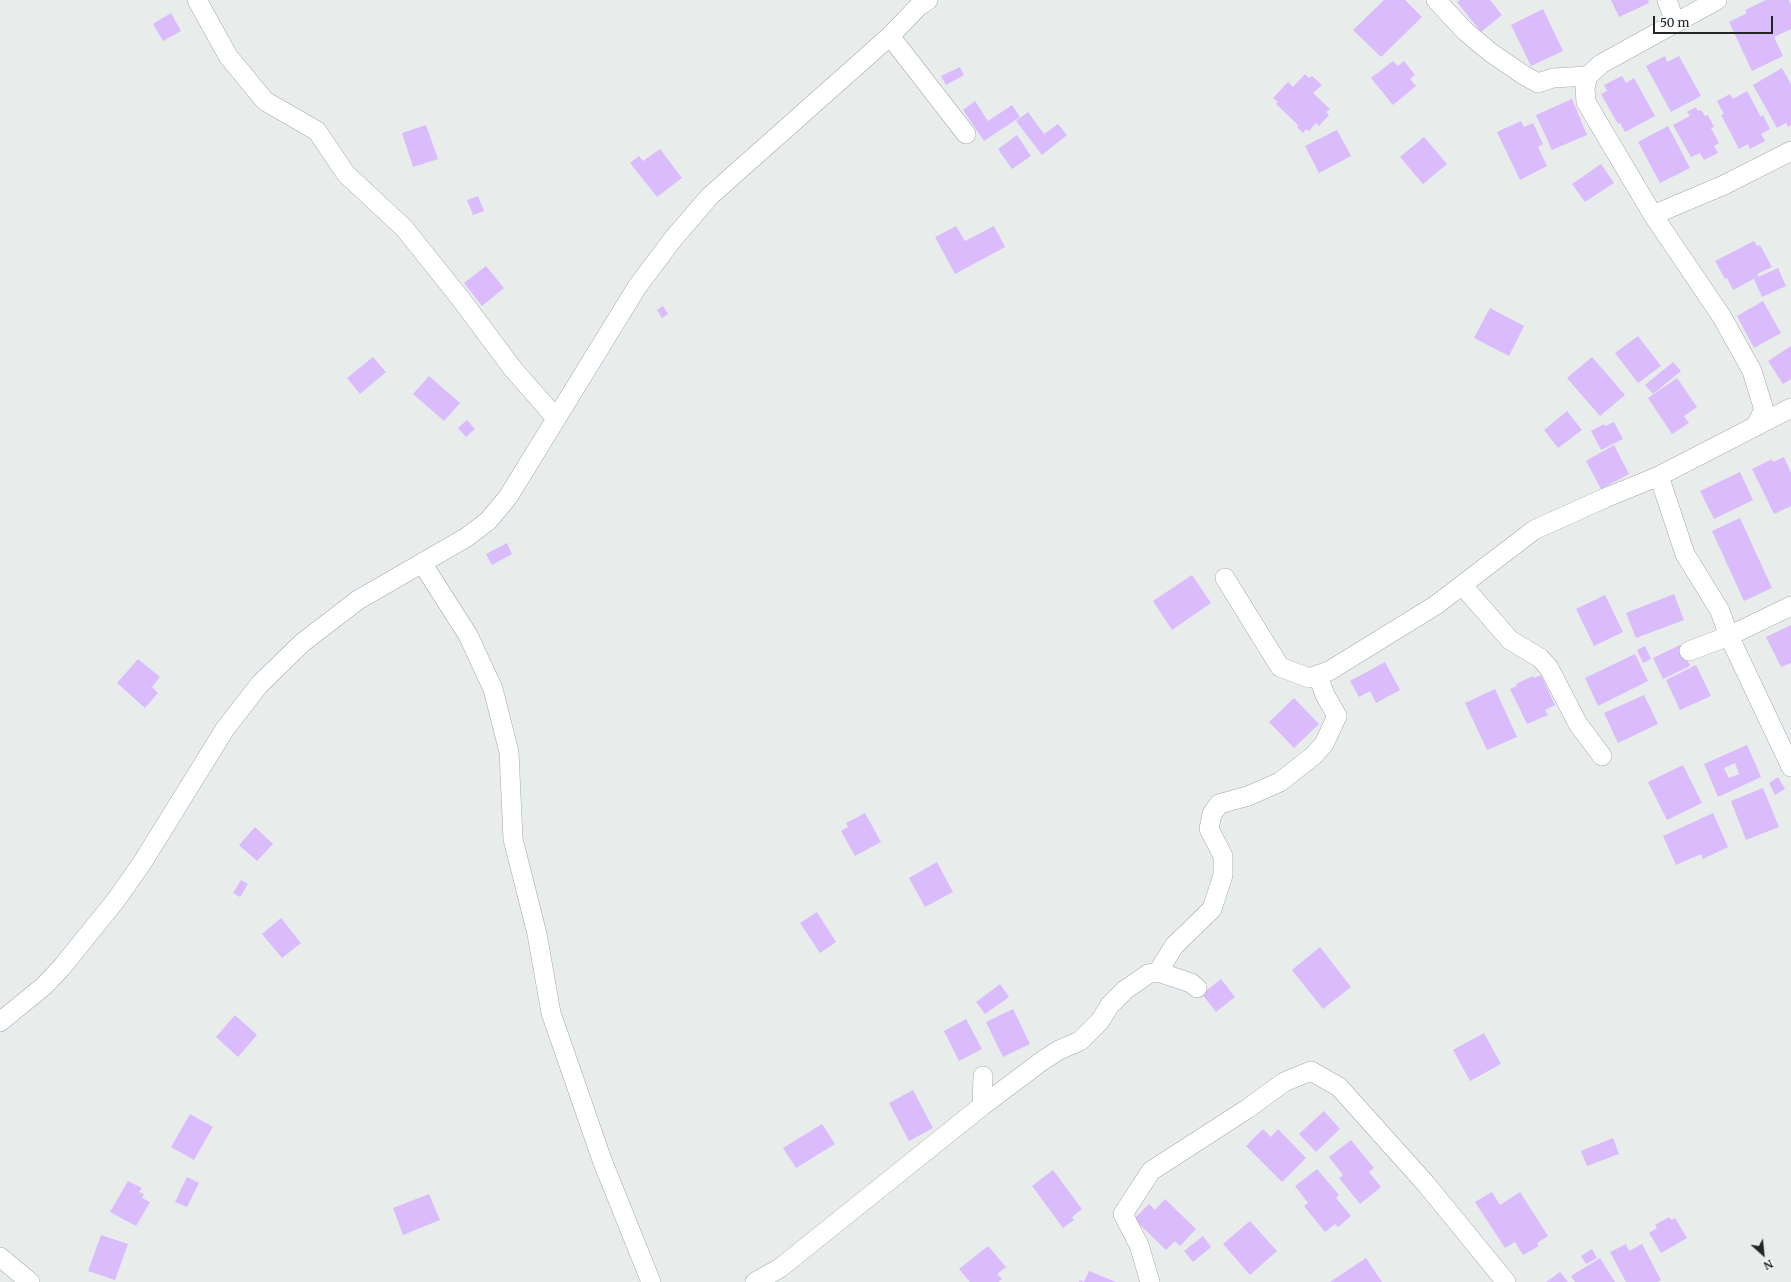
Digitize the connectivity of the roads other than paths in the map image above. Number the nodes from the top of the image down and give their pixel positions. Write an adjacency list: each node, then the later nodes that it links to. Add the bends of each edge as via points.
1 (197, 0): 14 (street, via 228,56 265,101 317,131 346,174 404,228 513,368)
2 (928, 0): 7 (street)
3 (1436, 0): 8 (street, via 1466,32 1490,52 1538,83 1553,78)
4 (1667, 0): 6 (street)
5 (1717, 0): 6 (street)
6 (1675, 22): 8 (street, via 1601,64)
7 (890, 36): 9 (street); 14 (street, via 710,196 636,287)
8 (1588, 76): 11 (street, via 1585,88 1586,102)
9 (966, 134)
10 (1791, 151): 11 (street, via 1724,185)
11 (1654, 215): 13 (street, via 1722,317 1752,371)
12 (1789, 409): 13 (street); 15 (street)
13 (1764, 410): 15 (street)
14 (556, 418): 17 (street, via 508,497 488,521 467,538)
15 (1755, 427): 16 (street)
16 (1658, 476): 19 (street, via 1534,530); 21 (street, via 1685,554 1720,610)
17 (422, 563): 28 (street, via 358,600 302,643 259,685 225,729 142,863 116,900 44,986); 33 (street, via 468,635 493,689 509,752 513,839 537,934 551,1013 602,1160)
18 (1225, 578): 23 (street, via 1280,667 1309,678)
19 (1463, 586): 23 (street, via 1436,606); 24 (street, via 1510,640 1540,658 1549,668 1578,724)
20 (1791, 606): 21 (street)
21 (1729, 636): 22 (street); 25 (street)
22 (1688, 651)
23 (1320, 674): 26 (street, via 1325,695 1337,716 1324,744 1280,782 1248,796 1219,804 1212,814 1209,829 1223,856 1223,875 1212,908 1174,946)
24 (1602, 756)
25 (1791, 768)
26 (1158, 972): 27 (street, via 1191,983); 30 (street, via 1148,974 1125,990 1080,1041 1042,1060)
27 (1197, 988)
28 (0, 1022)
29 (983, 1076): 30 (street)
30 (982, 1106): 34 (street, via 780,1268)
31 (0, 1257): 32 (street)
32 (30, 1282)
33 (651, 1282)
34 (755, 1282)
35 (1150, 1282): 36 (street, via 1139,1245 1123,1214 1151,1171 1284,1082 1311,1072 1339,1087 1426,1184)
36 (1506, 1282)

